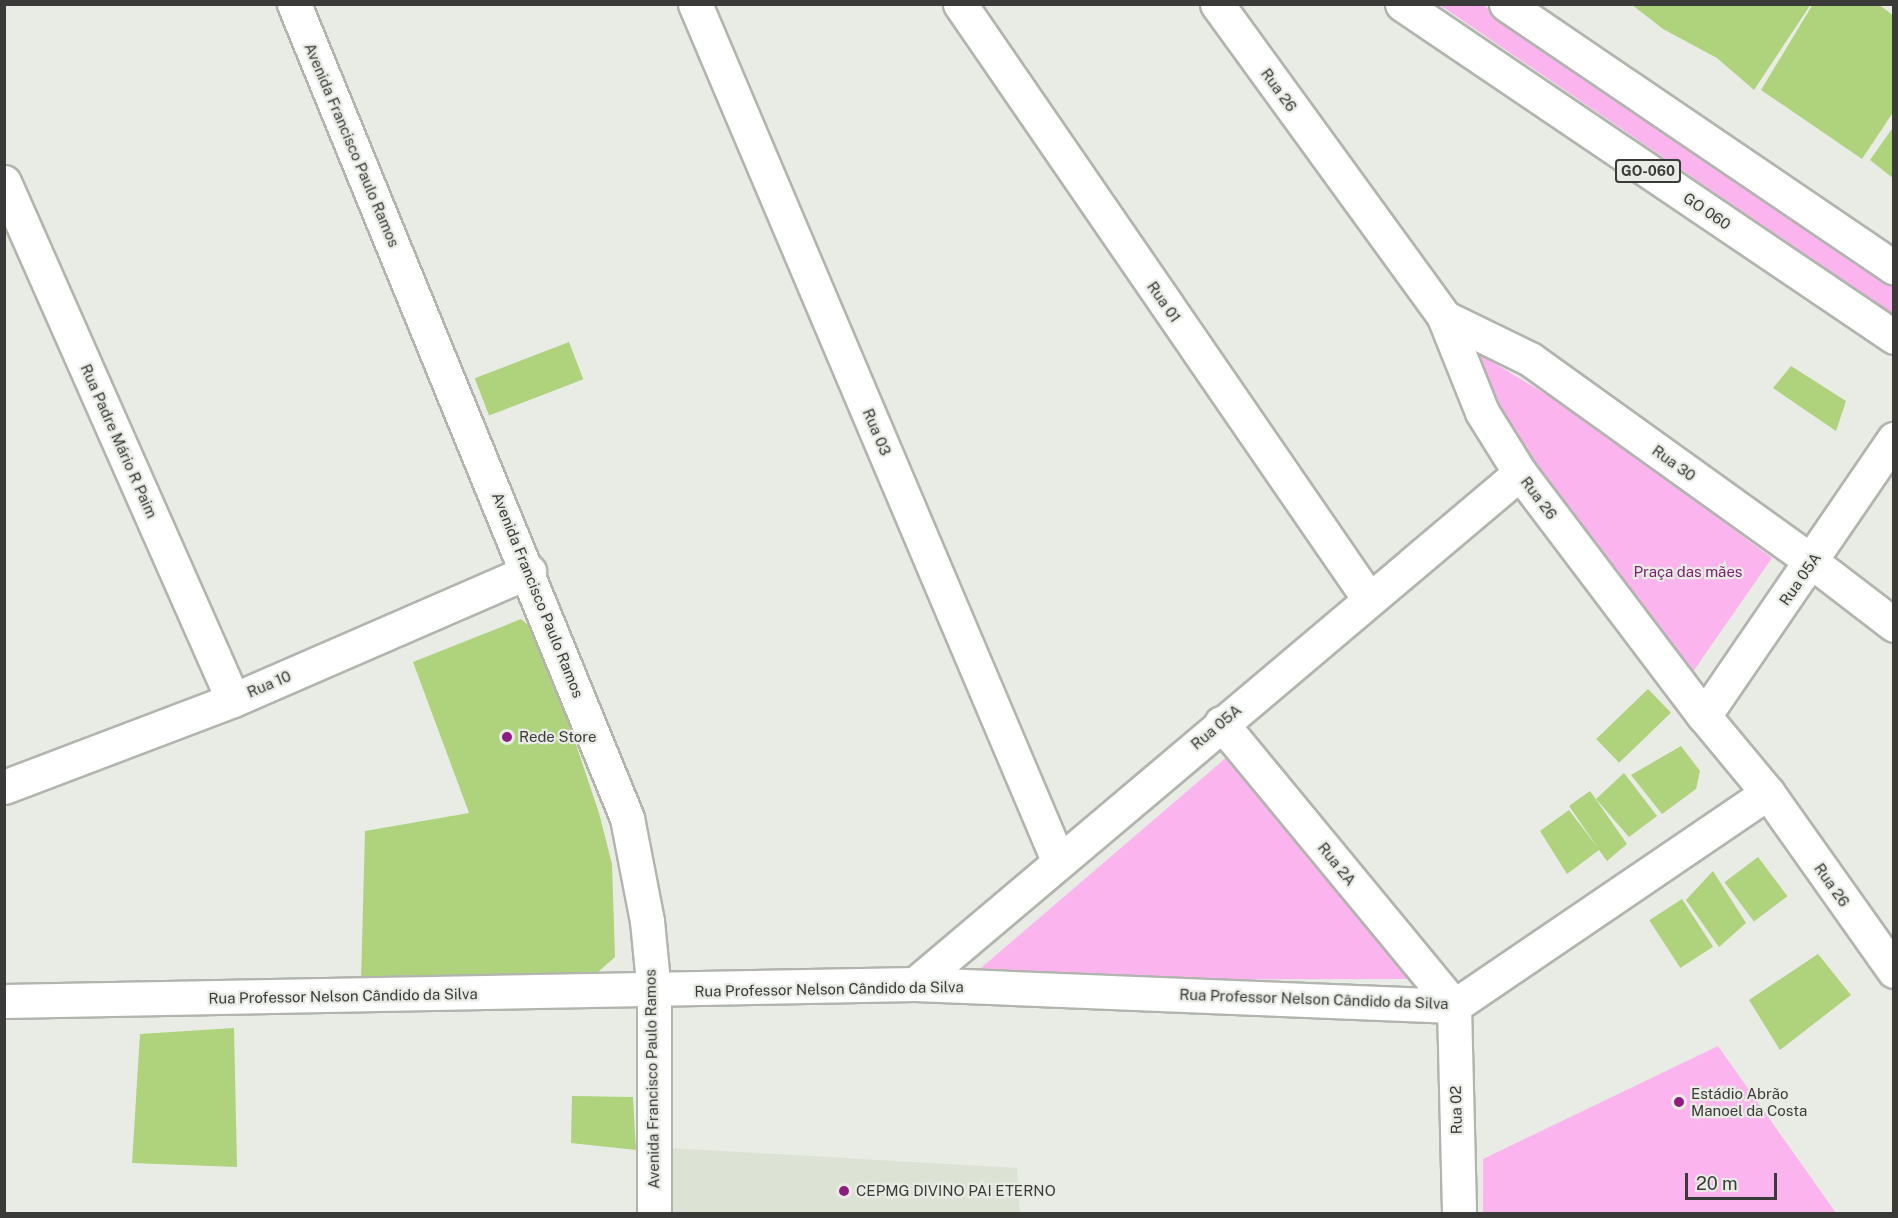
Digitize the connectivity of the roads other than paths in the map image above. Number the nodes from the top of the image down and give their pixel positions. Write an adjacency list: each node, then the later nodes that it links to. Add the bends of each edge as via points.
1 (294, 4): 14 (street, Avenida Francisco Paulo Ramos)
2 (695, 4): 22 (street, Rua 03)
3 (960, 4): 15 (street, Rua 01)
4 (1216, 4): 9 (street, Rua 26)
5 (1402, 4): 10 (street, GO 060 / GO-060)
6 (1506, 4): 8 (street)
7 (4, 182): 17 (street, Rua Padre Mário R Paim)
8 (1893, 268)
9 (1444, 317): 12 (street, Rua 26, via 1482,412); 13 (street, Rua 30, via 1530,359)
10 (1893, 338)
11 (1893, 439): 13 (street, Rua 05A)
12 (1520, 473): 15 (street, Rua 05A); 18 (street, Rua 26)
13 (1812, 562): 16 (street, Rua 30); 18 (street, Rua 05A)
14 (529, 571): 17 (street, Rua 10); 25 (street, Avenida Francisco Paulo Ramos, via 627,818 647,921)
15 (1369, 599): 19 (street, Rua 05A)
16 (1893, 625)
17 (233, 700): 20 (street, Rua 10)
18 (1704, 716): 21 (street, Rua 26)
19 (1221, 723): 22 (street, Rua 05A); 27 (street, Rua 2A)
20 (4, 787)
21 (1768, 793): 23 (street, Rua 26); 27 (street, Rua Professor Nelson Cândido da Silva)
22 (1059, 860): 24 (street, Rua 05A)
23 (1893, 971)
24 (915, 984): 25 (street, Rua Professor Nelson Cândido da Silva); 27 (street, Rua Professor Nelson Cândido da Silva)
25 (654, 992): 26 (street, Rua Professor Nelson Cândido da Silva); 28 (street, Avenida Francisco Paulo Ramos)
26 (4, 1001)
27 (1454, 1006): 29 (street, Rua 02)
28 (654, 1214)
29 (1459, 1214)

